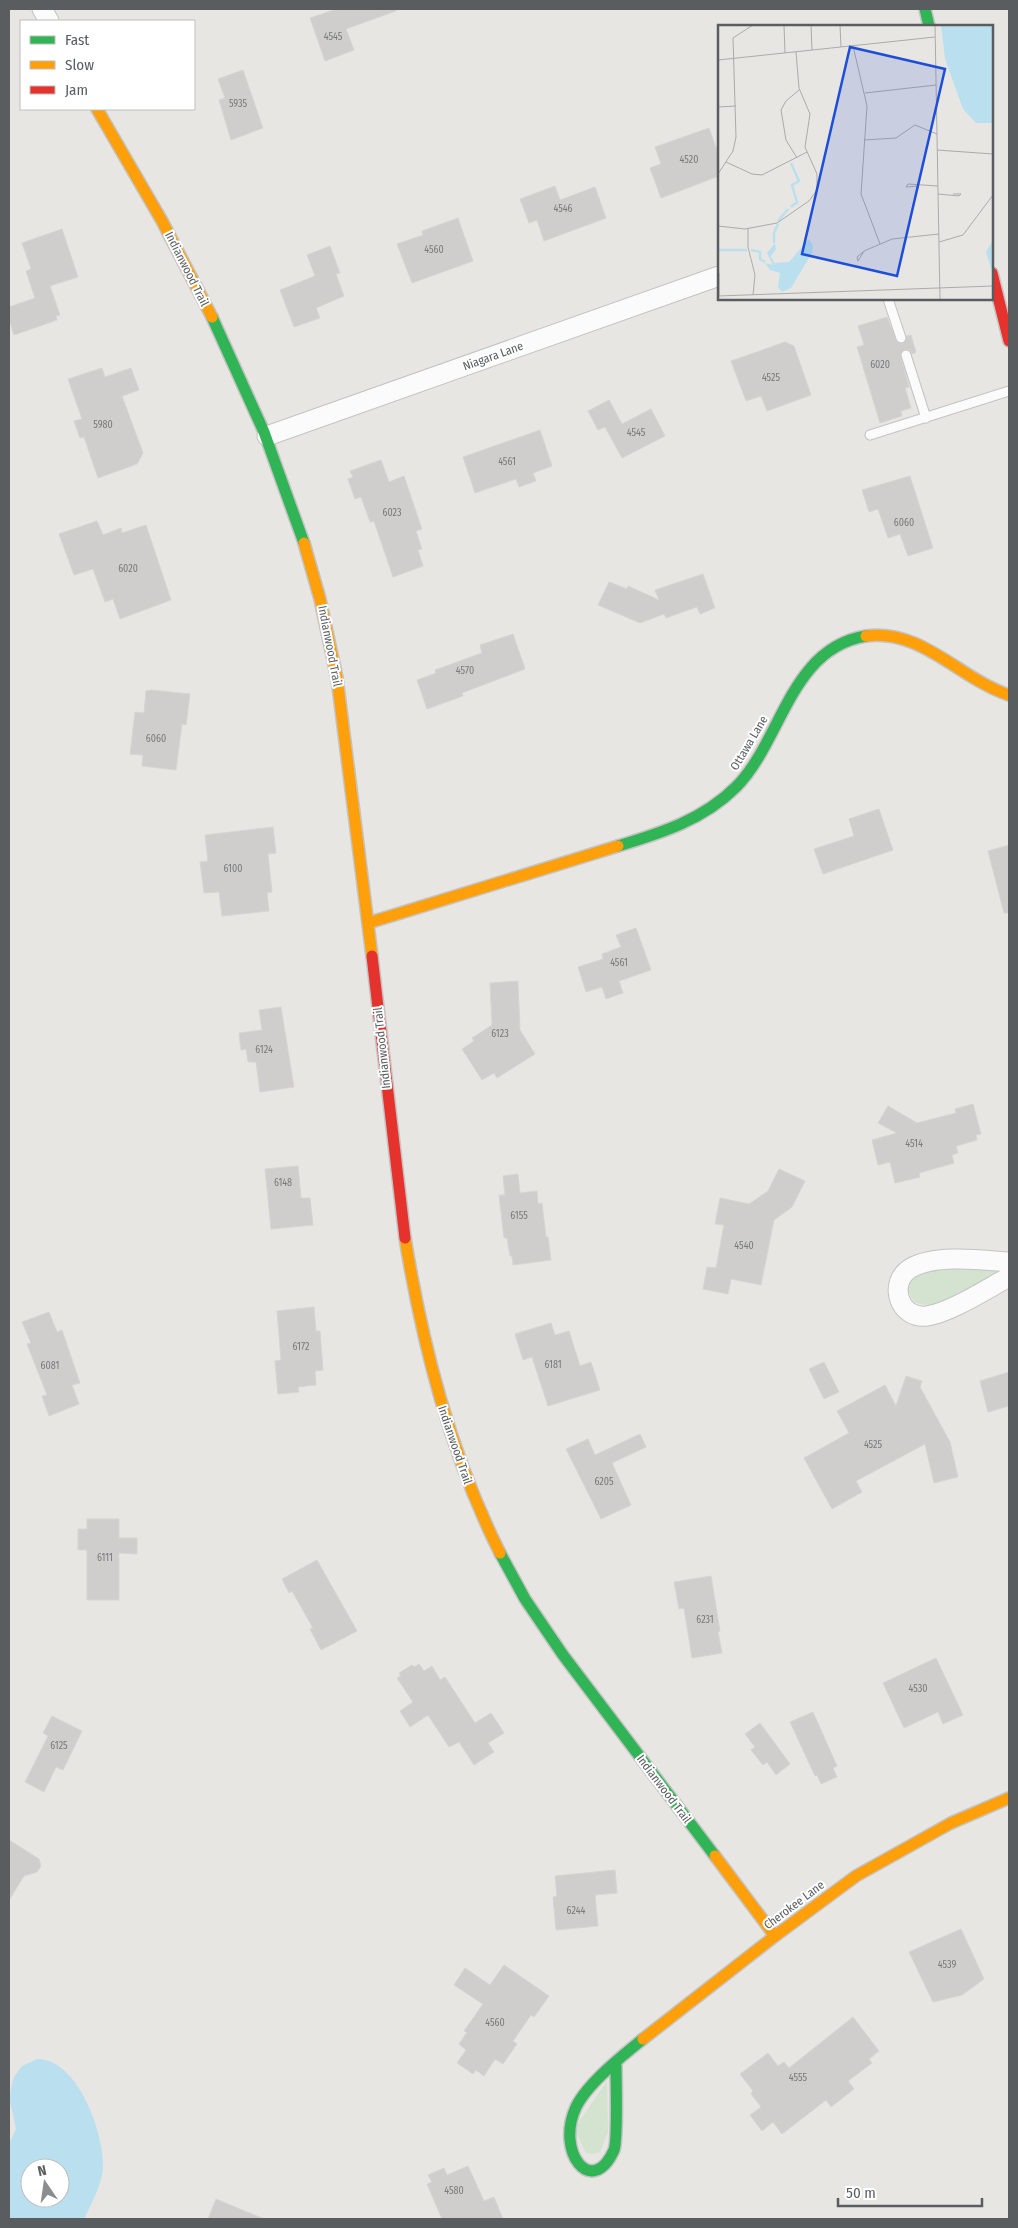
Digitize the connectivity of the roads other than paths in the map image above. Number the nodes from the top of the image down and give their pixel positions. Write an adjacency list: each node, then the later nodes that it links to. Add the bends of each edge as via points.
1 (42, 9): 3 (street)
2 (925, 9): 4 (street)
3 (48, 20)
4 (929, 25)
5 (97, 110): 15 (street, Indianwood Trail, via 160,219)
6 (718, 276): 15 (street, Niagara Lane)
7 (993, 277): 10 (street)
8 (888, 300): 9 (lane)
9 (901, 338)
10 (1009, 341)
11 (906, 355): 13 (lane)
12 (1009, 391): 13 (lane)
13 (926, 418): 14 (lane)
14 (870, 435)
15 (267, 436): 17 (street, Indianwood Trail, via 311,561 328,632 344,728)
16 (1009, 695): 17 (street, Ottawa Lane, via 980,684 929,652 895,636 862,636 845,641 830,649 805,675 754,766 742,781 729,794 686,823)
17 (368, 923): 21 (street, Indianwood Trail, via 398,1200 409,1270 429,1362 464,1472 506,1563 553,1641)
18 (1009, 1262): 19 (street, via 947,1260 917,1266 902,1278 898,1296 907,1312 926,1316 951,1308)
19 (1009, 1276)
20 (1009, 1798): 21 (street, Cherokee Lane, via 951,1823 879,1862)
21 (775, 1936): 22 (street, Cherokee Lane, via 627,2052)
22 (616, 2066): 22 (street, Cherokee Lane, via 614,2148 610,2160 602,2167 594,2171 584,2169 570,2155 569,2125 576,2108 595,2081)

